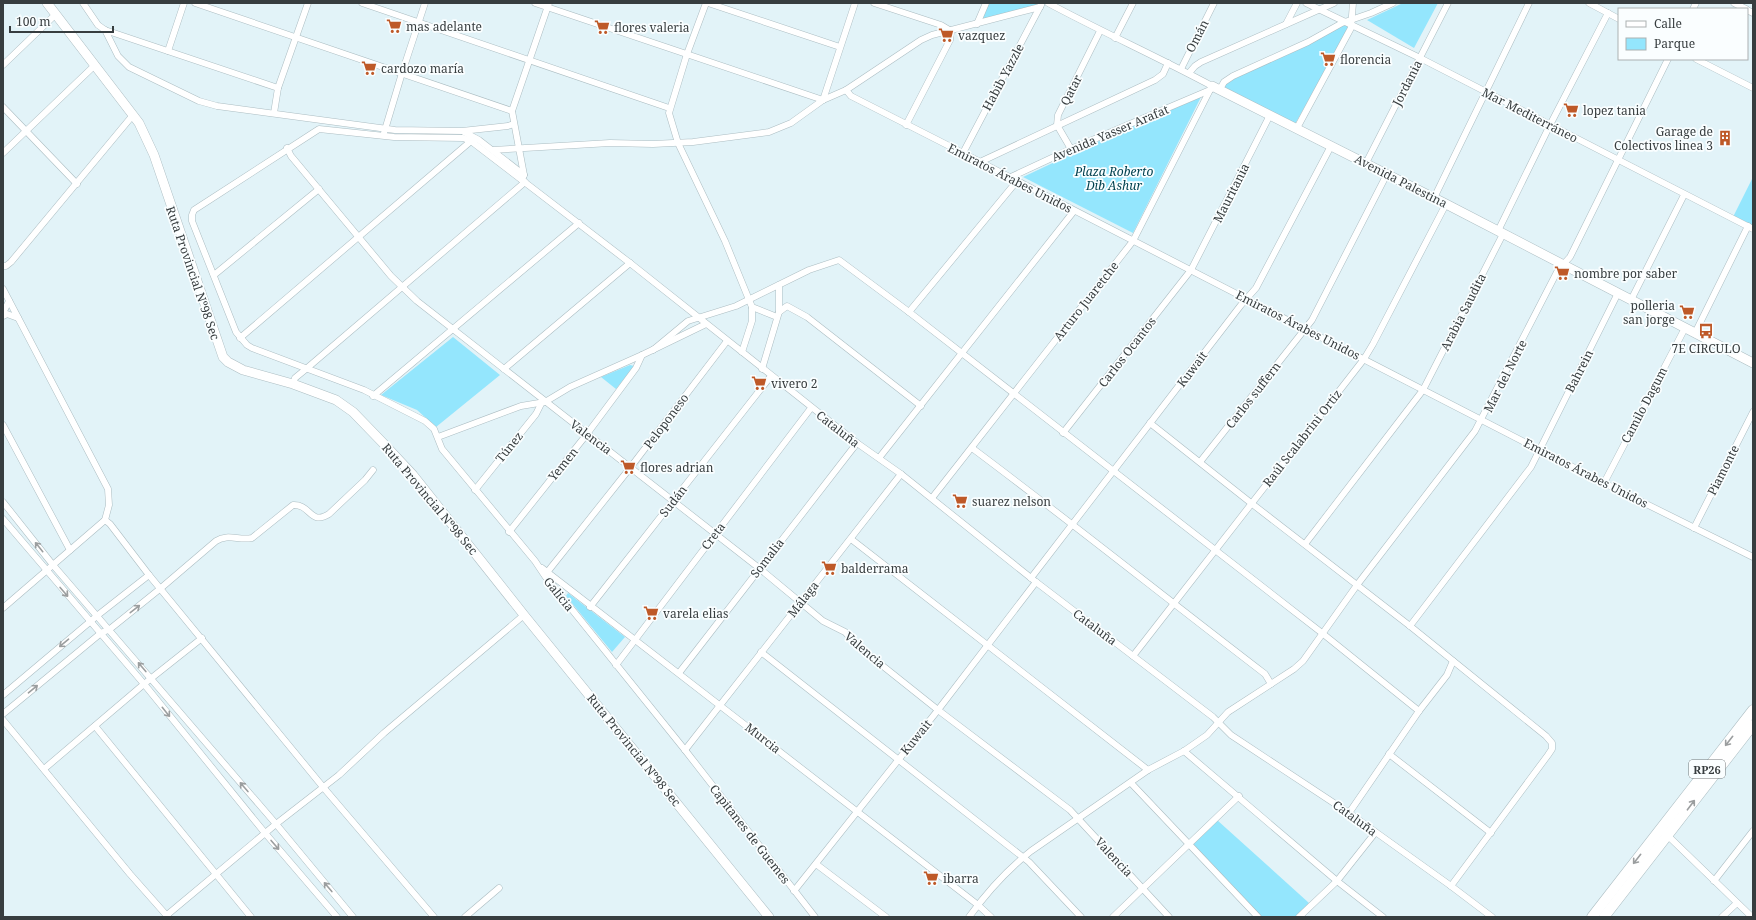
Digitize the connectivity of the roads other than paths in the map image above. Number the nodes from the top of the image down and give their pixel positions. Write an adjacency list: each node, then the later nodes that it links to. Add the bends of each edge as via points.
1 (47, 3): 30 (street, Ruta Provincial Nº98 Sec)
2 (83, 3): 37 (street, via 98,25)
3 (184, 3): 43 (street)
4 (195, 3): 40 (street)
5 (308, 3): 40 (street)
6 (362, 3): 32 (street)
7 (425, 3): 32 (street)
8 (535, 3): 25 (street)
9 (707, 3): 42 (street); 44 (street)
10 (855, 3): 42 (street)
11 (874, 3): 38 (street, via 941,25)
12 (986, 3): 35 (street)
13 (1048, 3): 39 (street, Avenida Palestina)
14 (1133, 3): 41 (street)
15 (1214, 3): 52 (street, Omán)
16 (1297, 3): 36 (street)
17 (1306, 3): 28 (street)
18 (1334, 3): 28 (street)
19 (1352, 3): 34 (street)
20 (1392, 3): 34 (street, Avenida Yasser Arafat)
21 (1448, 3): 45 (street, Jordania)
22 (1529, 3): 59 (street)
23 (1589, 3): 29 (street)
24 (1734, 3): 27 (street)
25 (548, 5): 44 (street); 46 (street)
26 (1042, 5): 35 (street); 85 (street, Habib Yazzle)
27 (1744, 8)
28 (1318, 10): 33 (street); 36 (street)
29 (1608, 13): 31 (street); 71 (street, Arabia Saudita)
30 (55, 15): 50 (street); 51 (street, Ruta Provincial Nº98 Sec)
31 (1618, 18)
32 (419, 22): 46 (street); 53 (street)
33 (1345, 22): 34 (street, Avenida Yasser Arafat); 56 (street, Avenida Yasser Arafat, via 1233,76)
34 (1352, 22): 45 (street, Mar Mediterráneo); 72 (street)
35 (977, 24): 38 (street)
36 (1286, 24): 54 (street, via 1201,62)
37 (105, 30): 43 (street); 64 (street, via 122,62 138,73 199,101 232,109)
38 (951, 31): 58 (street, via 921,40); 69 (street, via 950,40)
39 (1100, 31): 41 (street, Avenida Palestina); 70 (street, Qatar, via 1058,115)
40 (296, 37): 53 (street); 55 (street)
41 (1115, 38): 49 (street, Avenida Palestina)
42 (840, 47): 60 (street)
43 (168, 51): 55 (street)
44 (687, 54): 60 (street); 62 (street)
45 (1420, 58): 59 (street, Mar Mediterráneo); 89 (street, Jordania)
46 (529, 59): 62 (street); 63 (street)
47 (1667, 60): 87 (street, Mar del Norte)
48 (1698, 60): 57 (street)
49 (1168, 63): 52 (street, Avenida Palestina); 70 (street, via 1163,74 1155,80)
50 (3, 65)
51 (94, 66): 65 (street, Ruta Provincial Nº98 Sec); 76 (street)
52 (1181, 69): 54 (street, Avenida Palestina)
53 (402, 73): 63 (street); 74 (street)
54 (1189, 73): 56 (street, Avenida Palestina)
55 (278, 88): 64 (street)
56 (1214, 88): 66 (street, Avenida Palestina); 83 (street, Avenida Yasser Arafat); 104 (street, Arturo Juaretche)
57 (1753, 88)
58 (846, 90): 60 (street); 69 (street, Emiratos Árabes Unidos, via 851,96)
59 (1486, 93): 71 (street, Mar Mediterráneo); 97 (street)
60 (823, 100): 79 (street, via 797,120 781,128 761,133)
61 (3, 107): 76 (street)
62 (669, 108): 79 (street, via 669,117)
63 (512, 111): 68 (street)
64 (274, 113): 67 (street)
65 (133, 115): 94 (street); 141 (street, Ruta Provincial Nº98 Sec, via 154,155 223,356 228,362 243,370)
66 (1270, 115): 72 (street, Avenida Palestina); 108 (street, Mauritania)
67 (321, 120): 73 (street); 74 (street)
68 (514, 124): 75 (street); 82 (street)
69 (906, 125): 85 (street, Emiratos Árabes Unidos)
70 (1058, 125): 83 (street); 88 (street)
71 (1550, 125): 87 (street, Mar Mediterráneo); 102 (street, Arabia Saudita)
72 (1297, 128): 80 (street, Avenida Palestina)
73 (319, 129): 77 (street); 81 (street)
74 (385, 129): 75 (street); 77 (street)
75 (462, 131): 84 (street)
76 (26, 132): 86 (street); 94 (street)
77 (384, 136): 78 (street, via 418,139 463,138)
78 (472, 141): 92 (street); 103 (street)
79 (678, 143): 82 (street, via 610,143); 115 (street, via 725,241)
80 (1331, 146): 89 (street, Avenida Palestina); 114 (street, Kuwait, via 1256,288)
81 (287, 148): 95 (street, Valencia); 109 (street, via 192,212 192,221)
82 (520, 149): 84 (street); 92 (street)
83 (1071, 149): 91 (street, Avenida Yasser Arafat)
84 (492, 150): 92 (street)
85 (963, 153): 88 (street, Emiratos Árabes Unidos)
86 (3, 154)
87 (1617, 160): 96 (street, Mar Mediterráneo); 106 (street, Mar del Norte, via 1570,257)
88 (980, 162): 91 (street, Emiratos Árabes Unidos)
89 (1366, 164): 90 (street, Avenida Palestina)
90 (1387, 174): 97 (street, Avenida Palestina); 125 (street)
91 (1011, 177): 93 (street, Emiratos Árabes Unidos)
92 (524, 179): 100 (street, Cataluña); 111 (street)
93 (1017, 181): 99 (street, Emiratos Árabes Unidos); 119 (street)
94 (77, 184): 107 (street, via 11,262)
95 (319, 189): 103 (street, Valencia); 109 (street)
96 (1684, 195): 101 (street, Mar Mediterráneo); 116 (street)
97 (1434, 198): 98 (street, Avenida Palestina)
98 (1446, 204): 102 (street, Avenida Palestina); 135 (street, Raúl Scalabrini Ortiz)
99 (1074, 211): 104 (street, Emiratos Árabes Unidos); 133 (street)
100 (579, 223): 105 (street, Cataluña); 127 (street)
101 (1750, 228): 128 (street)
102 (1501, 233): 106 (street, Avenida Palestina); 142 (street, Arabia Saudita)
103 (359, 237): 111 (street, Valencia); 129 (street)
104 (1133, 241): 108 (street, Emiratos Árabes Unidos); 143 (street, Arturo Juaretche)
105 (630, 263): 123 (street, Cataluña); 138 (street)
106 (1563, 264): 113 (street, Avenida Palestina); 149 (street, Mar del Norte)
107 (3, 266)
108 (1191, 270): 114 (street, Emiratos Árabes Unidos); 152 (street, Carlos Ocantos)
109 (214, 275): 129 (street)
110 (779, 285): 115 (street); 119 (street, via 809,270 839,260); 121 (street)
111 (401, 287): 127 (street, Valencia); 137 (street)
112 (3, 288): 117 (street)
113 (1618, 293): 116 (street, Avenida Palestina); 157 (street, Bahrein)
114 (1248, 298): 125 (street, Emiratos Árabes Unidos); 150 (street, Kuwait)
115 (748, 300): 118 (street); 123 (street)
116 (1631, 300): 126 (street, Avenida Palestina)
117 (9, 301): 120 (street); 122 (street)
118 (752, 307): 121 (street); 132 (street, via 752,321)
119 (909, 312): 133 (street)
120 (3, 314): 122 (street)
121 (778, 314): 139 (street); 146 (street, via 787,306 807,317)
122 (18, 318): 171 (street, via 108,489 109,505)
123 (698, 318): 124 (street, Cataluña); 131 (street, via 683,324)
124 (706, 324): 130 (street, Cataluña); 131 (street)
125 (1306, 328): 135 (street, Emiratos Árabes Unidos); 159 (street, Carlos suffern)
126 (1685, 328): 128 (street, Avenida Palestina); 164 (street, Camilo Dagum)
127 (453, 329): 138 (street, Valencia); 144 (street)
128 (1695, 333): 136 (street, Avenida Palestina)
129 (240, 338): 137 (street, Galicia, via 252,348)
130 (727, 341): 132 (street, Cataluña); 160 (street, Peloponeso)
131 (653, 350): 134 (street)
132 (742, 352): 139 (street, Cataluña)
133 (961, 353): 143 (street); 146 (street)
134 (642, 355): 145 (street, via 570,387); 153 (street, Yemen, via 636,368)
135 (1364, 358): 142 (street, Emiratos Árabes Unidos); 169 (street, Raúl Scalabrini Ortiz)
136 (1753, 363)
137 (306, 369): 141 (street, via 295,378); 144 (street, Galicia, via 364,390)
138 (504, 369): 145 (street, Valencia)
139 (762, 369): 140 (street, Cataluña)
140 (771, 376): 147 (street, Cataluña); 167 (street, Sudán)
141 (293, 384): 194 (street, Ruta Provincial Nº98 Sec, via 336,400 353,412 383,442 413,475)
142 (1423, 390): 149 (street, Emiratos Árabes Unidos); 177 (street, Arabia Saudita)
143 (1014, 394): 152 (street); 156 (street, Arturo Juaretche)
144 (373, 396): 154 (street, Galicia, via 425,421)
145 (543, 403): 153 (street, Valencia); 154 (street, via 521,406); 165 (street, Túnez)
146 (921, 406): 158 (street)
147 (811, 408): 155 (street, Cataluña); 175 (street, Creta)
148 (1753, 412): 173 (street, Piamonte)
149 (1482, 420): 157 (street, Emiratos Árabes Unidos); 187 (street, Mar del Norte)
150 (1150, 423): 159 (street); 162 (street, Kuwait)
151 (3, 425): 178 (street)
152 (1063, 433): 162 (street)
153 (587, 434): 160 (street, Valencia); 174 (street, Yemen)
154 (438, 437): 165 (street, Galicia, via 439,446)
155 (857, 443): 158 (street, Cataluña); 182 (street, Somalia)
156 (972, 448): 166 (street, Arturo Juaretche); 172 (street)
157 (1539, 449): 164 (street, Emiratos Árabes Unidos); 196 (street, Bahrein, via 1525,477)
158 (879, 458): 163 (street, Cataluña)
159 (1200, 462): 169 (street)
160 (630, 468): 167 (street, Valencia); 184 (street, Peloponeso)
161 (373, 470): 188 (street, via 323,518 316,518 302,506 293,505 252,538 245,540 225,536 216,541)
162 (1113, 471): 172 (street, Kuwait); 179 (street)
163 (901, 474): 166 (street, Cataluña); 176 (street, Málaga)
164 (1604, 483): 173 (street, Emiratos Árabes Unidos)
165 (476, 490): 174 (street, Galicia)
166 (932, 498): 186 (street, Cataluña)
167 (673, 500): 175 (street, Valencia); 191 (street, Sudán)
168 (3, 502): 181 (street, one-way to 168)
169 (1251, 504): 177 (street); 179 (street, Raúl Scalabrini Ortiz)
170 (3, 519): 183 (street)
171 (105, 520): 178 (street); 185 (street)
172 (1073, 523): 186 (street, Kuwait); 190 (street)
173 (1694, 528): 180 (street, Emiratos Árabes Unidos)
174 (509, 532): 184 (street, Galicia)
175 (715, 534): 182 (street, Valencia); 201 (street, Creta)
176 (851, 539): 189 (street, Málaga); 202 (street)
177 (1305, 544): 187 (street)
178 (70, 550): 181 (street)
179 (1214, 551): 190 (street, Raúl Scalabrini Ortiz); 199 (street)
180 (1753, 558)
181 (54, 565): 183 (street); 193 (street)
182 (759, 568): 189 (street, Valencia); 207 (street, Somalia)
183 (46, 572): 192 (street); 195 (street, one-way to 195)
184 (545, 574): 191 (street, Murcia); 206 (street, Galicia)
185 (149, 575): 188 (street); 193 (street)
186 (1033, 580): 202 (street, Kuwait); 204 (street, Cataluña)
187 (1357, 585): 196 (street); 199 (street, Mar del Norte)
188 (161, 588): 197 (street, one-way to 188); 200 (street)
189 (801, 602): 203 (street, Málaga); 213 (street, Valencia, via 823,621 845,632 859,647)
190 (1174, 604): 204 (street, Raúl Scalabrini Ortiz); 210 (street, via 1265,674)
191 (590, 607): 201 (street, Murcia)
192 (3, 608)
193 (98, 615): 195 (street); 197 (street)
194 (524, 615): 228 (street); 257 (street, Ruta Provincial Nº98 Sec)
195 (90, 622): 198 (street); 211 (street, one-way to 211)
196 (1410, 626): 205 (street)
197 (110, 629): 198 (street); 208 (street, one-way to 197)
198 (101, 633): 209 (street); 216 (street, one-way to 198)
199 (1322, 633): 210 (street, Mar del Norte, via 1298,666); 215 (street)
200 (202, 638): 208 (street); 228 (street)
201 (635, 640): 206 (street, Creta); 207 (street, Murcia)
202 (987, 646): 213 (street, Kuwait); 226 (street)
203 (761, 652): 212 (street, Málaga); 224 (street)
204 (1133, 656): 218 (street, Cataluña)
205 (1453, 661): 215 (street, via 1447,676); 238 (street, via 1552,743 1548,755)
206 (616, 665): 221 (street, Galicia)
207 (679, 673): 212 (street, Murcia)
208 (151, 679): 209 (street); 233 (street, one-way to 208)
209 (144, 684): 219 (street); 236 (street, one-way to 236)
210 (1271, 684): 218 (street, via 1228,712)
211 (3, 695)
212 (721, 705): 221 (street, Málaga); 230 (street, Murcia)
213 (938, 710): 224 (street, Kuwait); 232 (street, Valencia, via 1070,810)
214 (1753, 710): 235 (main road, RP26, one-way to 235)
215 (1419, 711): 223 (street)
216 (3, 714)
217 (3, 720): 225 (street)
218 (1218, 722): 222 (street, via 1207,735); 231 (street, Cataluña, via 1231,735)
219 (95, 726): 225 (street); 242 (street)
220 (1751, 732): 235 (main road, RP26, one-way to 220)
221 (685, 750): 248 (street, Capitanes de Guemes)
222 (1184, 751): 226 (street); 229 (street)
223 (1389, 754): 231 (street); 238 (street)
224 (897, 760): 230 (street, Kuwait); 240 (street)
225 (44, 769): 251 (street)
226 (1148, 770): 227 (street)
227 (1131, 784): 232 (street); 239 (street)
228 (323, 787): 233 (street); 255 (street)
229 (1239, 796): 239 (street); 243 (street)
230 (857, 812): 241 (street, Kuwait); 250 (street, Murcia)
231 (1349, 813): 237 (street, Cataluña)
232 (1078, 819): 240 (street); 247 (street, Valencia)
233 (276, 824): 236 (street); 254 (street, one-way to 233)
234 (1753, 831): 244 (street)
235 (1664, 832): 244 (street); 269 (main road, RP26, one-way to 269); 270 (main road, RP26)
236 (266, 833): 242 (street); 253 (street, one-way to 253)
237 (1375, 833): 243 (street); 245 (street, Cataluña)
238 (1491, 833): 245 (street)
239 (1189, 845): 247 (street); 265 (street)
240 (1022, 857): 250 (street, via 988,891); 262 (street)
241 (816, 864): 248 (street, Kuwait); 259 (street)
242 (215, 874): 251 (street); 252 (street)
243 (1337, 881): 266 (street); 267 (street)
244 (1714, 881): 249 (street)
245 (1451, 886): 268 (street, Cataluña)
246 (499, 888): 256 (street)
247 (1143, 888): 263 (street); 264 (street, Valencia)
248 (794, 891): 258 (street, Capitanes de Guemes)
249 (1737, 903): 271 (street); 272 (street)
250 (978, 905): 260 (street); 261 (street, Murcia)
251 (168, 916)
252 (251, 917)
253 (337, 917)
254 (352, 917)
255 (434, 917)
256 (465, 917)
257 (769, 917)
258 (815, 917)
259 (886, 917)
260 (969, 917)
261 (991, 917)
262 (1081, 917)
263 (1113, 917)
264 (1169, 917)
265 (1258, 917)
266 (1299, 917)
267 (1383, 917)
268 (1492, 917)
269 (1592, 917)
270 (1604, 917)
271 (1722, 917)
272 (1752, 917)

